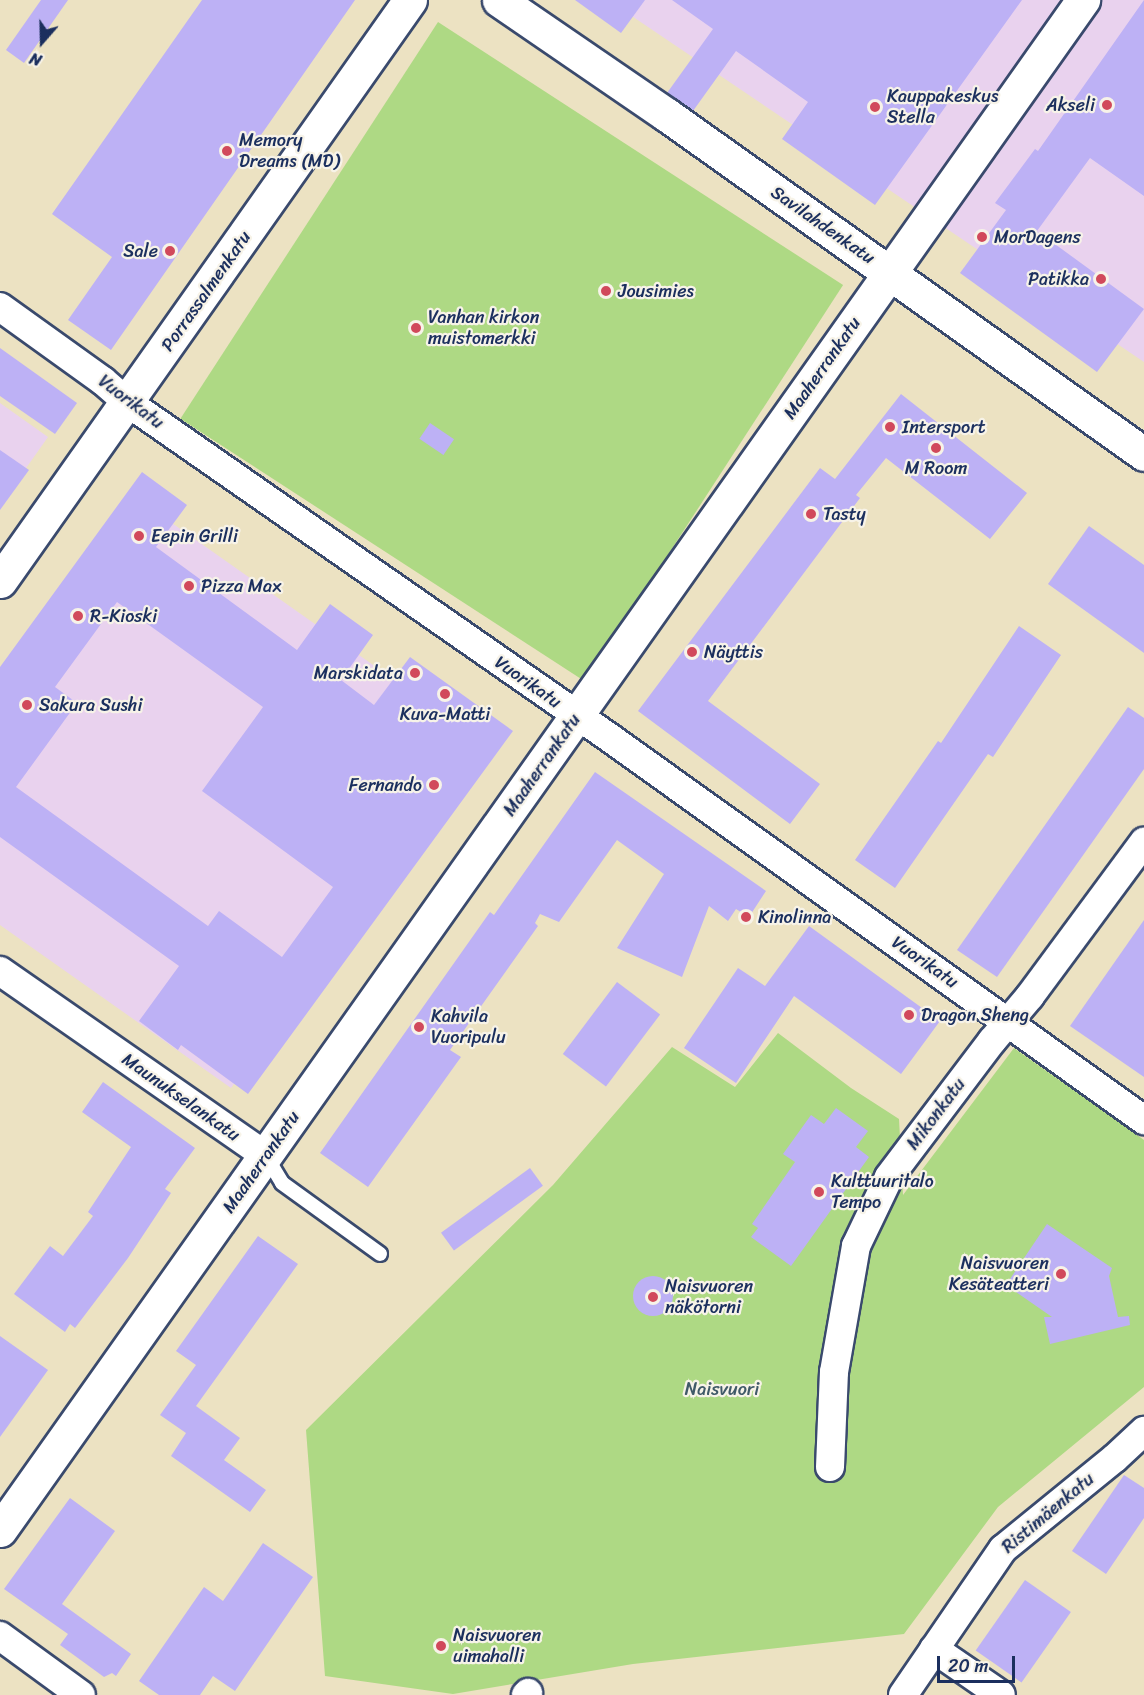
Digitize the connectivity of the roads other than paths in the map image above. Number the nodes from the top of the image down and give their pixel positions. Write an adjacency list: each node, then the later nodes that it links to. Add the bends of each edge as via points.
1 (410, 0): 6 (main road, Porrassalmenkatu)
2 (499, 0): 4 (main road, Savilahdenkatu)
3 (1083, 0): 4 (main road, Maaherrankatu)
4 (891, 272): 7 (main road, Savilahdenkatu); 9 (main road, Maaherrankatu)
5 (0, 307): 6 (street, Vuorikatu)
6 (127, 402): 8 (main road, Porrassalmenkatu); 9 (street, Vuorikatu)
7 (1144, 454)
8 (0, 581)
9 (576, 716): 12 (street, Vuorikatu); 14 (main road, Maaherrankatu)
10 (1144, 842): 12 (street, Mikonkatu)
11 (0, 971): 14 (street, Maunukselankatu)
12 (1010, 1023): 13 (street, Vuorikatu); 17 (street, Mikonkatu, via 992,1041 889,1177 856,1245 834,1372)
13 (1144, 1120)
14 (266, 1156): 15 (lane, Maunukselankatu, via 282,1183); 18 (main road, Maaherrankatu)
15 (380, 1254)
16 (1144, 1431): 20 (street, Ristimäenkatu, via 1003,1549)
17 (830, 1467)
18 (0, 1530)
19 (0, 1636): 21 (street)
20 (934, 1649): 22 (street, Ristimäenkatu); 23 (street)
21 (81, 1695)
22 (903, 1695)
23 (1001, 1695)

